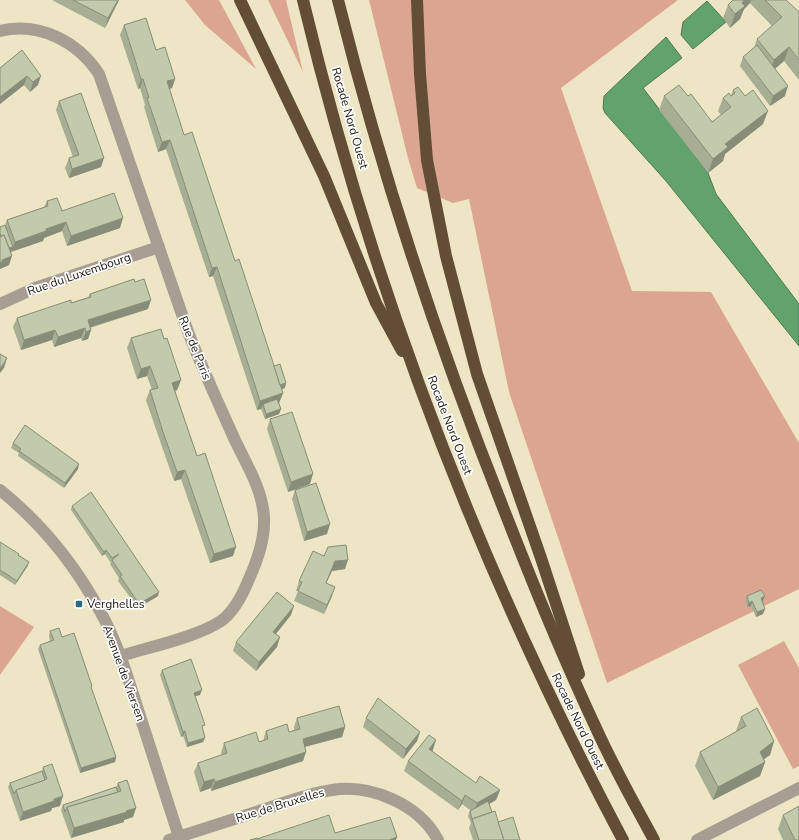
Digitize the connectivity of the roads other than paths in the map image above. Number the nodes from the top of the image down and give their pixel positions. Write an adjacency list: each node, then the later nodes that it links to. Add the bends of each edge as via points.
1 (240, 0): 8 (highway, via 321,170 373,296)
2 (303, 0): 8 (highway, Rocade Nord Ouest, via 351,175)
3 (338, 0): 11 (highway, Rocade Nord Ouest, via 387,178 453,380 538,597)
4 (417, 0): 11 (highway, via 427,160 461,319 477,374)
5 (0, 31): 6 (street, Rue de Paris, via 29,29 55,36 78,49 93,65 105,87)
6 (159, 247): 7 (street, Rue du Luxembourg, via 35,288); 10 (street, Rue de Paris, via 193,346 255,480 262,504 264,530 258,558 243,593 222,620 201,631)
7 (0, 304)
8 (418, 381): 15 (highway, Rocade Nord Ouest, via 511,614 583,764)
9 (0, 490): 10 (street, Avenue de Viersen, via 36,523 74,570 100,611)
10 (121, 656): 13 (street, Avenue de Viersen)
11 (597, 730): 16 (highway, Rocade Nord Ouest)
12 (799, 788): 17 (street)
13 (176, 839): 14 (street, Rue de Bruxelles, via 322,792 349,789 379,794 407,807 428,826)
14 (438, 840)
15 (623, 840)
16 (654, 840)
17 (697, 840)

